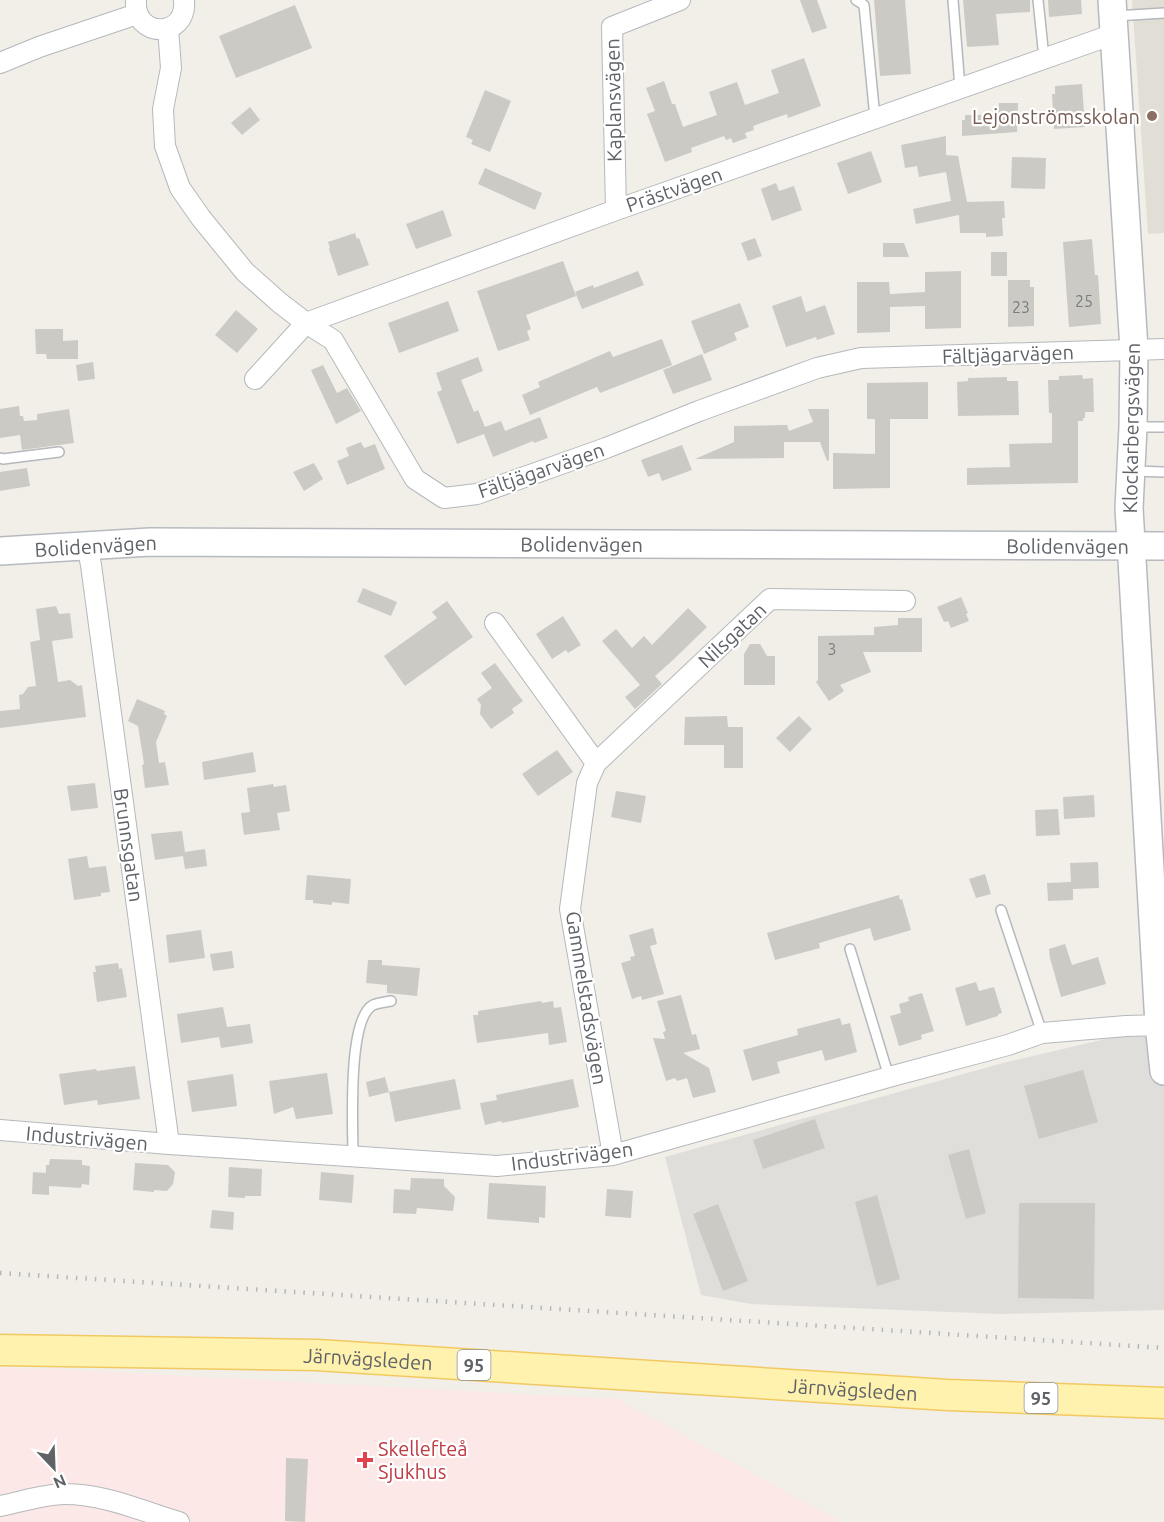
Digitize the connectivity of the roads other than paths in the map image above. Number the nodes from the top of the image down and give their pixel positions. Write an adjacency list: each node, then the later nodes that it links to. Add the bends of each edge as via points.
1 (185, 0): 9 (street, via 183,14)
2 (680, 0): 14 (street, Kaplansvägen, via 612,27)
3 (856, 0): 13 (lane, via 864,4)
4 (953, 0): 12 (lane)
5 (1038, 0): 10 (lane)
6 (137, 7): 9 (street, via 152,29); 11 (street)
7 (1164, 13): 8 (lane)
8 (1113, 16): 10 (street, Prästvägen); 16 (main road, Klockarbergsvägen)
9 (168, 28): 15 (street, Fältjägarvägen, via 171,68 163,109 165,146 180,188 245,272)
10 (1044, 58): 12 (street, Prästvägen)
11 (0, 63)
12 (960, 88): 13 (street, Prästvägen)
13 (875, 118): 14 (street, Prästvägen)
14 (616, 210): 15 (street, Prästvägen)
15 (306, 323): 16 (street, Fältjägarvägen, via 333,340 415,479 444,498 477,494 807,372 861,358); 18 (street, Prästvägen)
16 (1134, 349): 17 (street, Fältjägarvägen); 19 (main road, Klockarbergsvägen)
17 (1164, 349)
18 (255, 379)
19 (1133, 427): 20 (lane); 23 (main road, Klockarbergsvägen)
20 (1164, 427)
21 (59, 452): 22 (lane)
22 (0, 458)
23 (1131, 471): 24 (lane); 26 (main road, Klockarbergsvägen)
24 (1164, 471)
25 (87, 545): 26 (main road, Bolidenvägen, via 174,542); 28 (main road, Bolidenvägen); 40 (street, Brunnsgatan)
26 (1132, 546): 27 (main road, Bolidenvägen); 35 (main road, Klockarbergsvägen)
27 (1164, 546)
28 (0, 551)
29 (905, 601): 31 (street, Nilsgatan, via 770,599)
30 (495, 623): 31 (street)
31 (596, 763): 41 (street, Gammelstadsvägen, via 587,783 570,909)
32 (1001, 910): 36 (lane)
33 (850, 949): 38 (lane)
34 (391, 1000): 42 (lane, via 371,1006 360,1022 353,1069)
35 (1161, 1024): 36 (street, Industrivägen); 37 (main road, Klockarbergsvägen)
36 (1042, 1033): 38 (street, Industrivägen, via 1008,1046)
37 (1164, 1071)
38 (889, 1077): 41 (street, Industrivägen)
39 (0, 1130): 40 (street, Industrivägen)
40 (169, 1144): 42 (street, Industrivägen)
41 (613, 1155): 42 (street, Industrivägen, via 497,1166)
42 (353, 1156)
43 (0, 1350): 45 (main road, Järnvägsleden / 95, via 317,1355 948,1395)
44 (1164, 1403): 45 (main road, Järnvägsleden / 95)
45 (1133, 1411): 46 (main road, Järnvägsleden / 95)
46 (1164, 1423)
47 (0, 1506): 48 (street, via 63,1494 82,1495)
48 (179, 1522)

